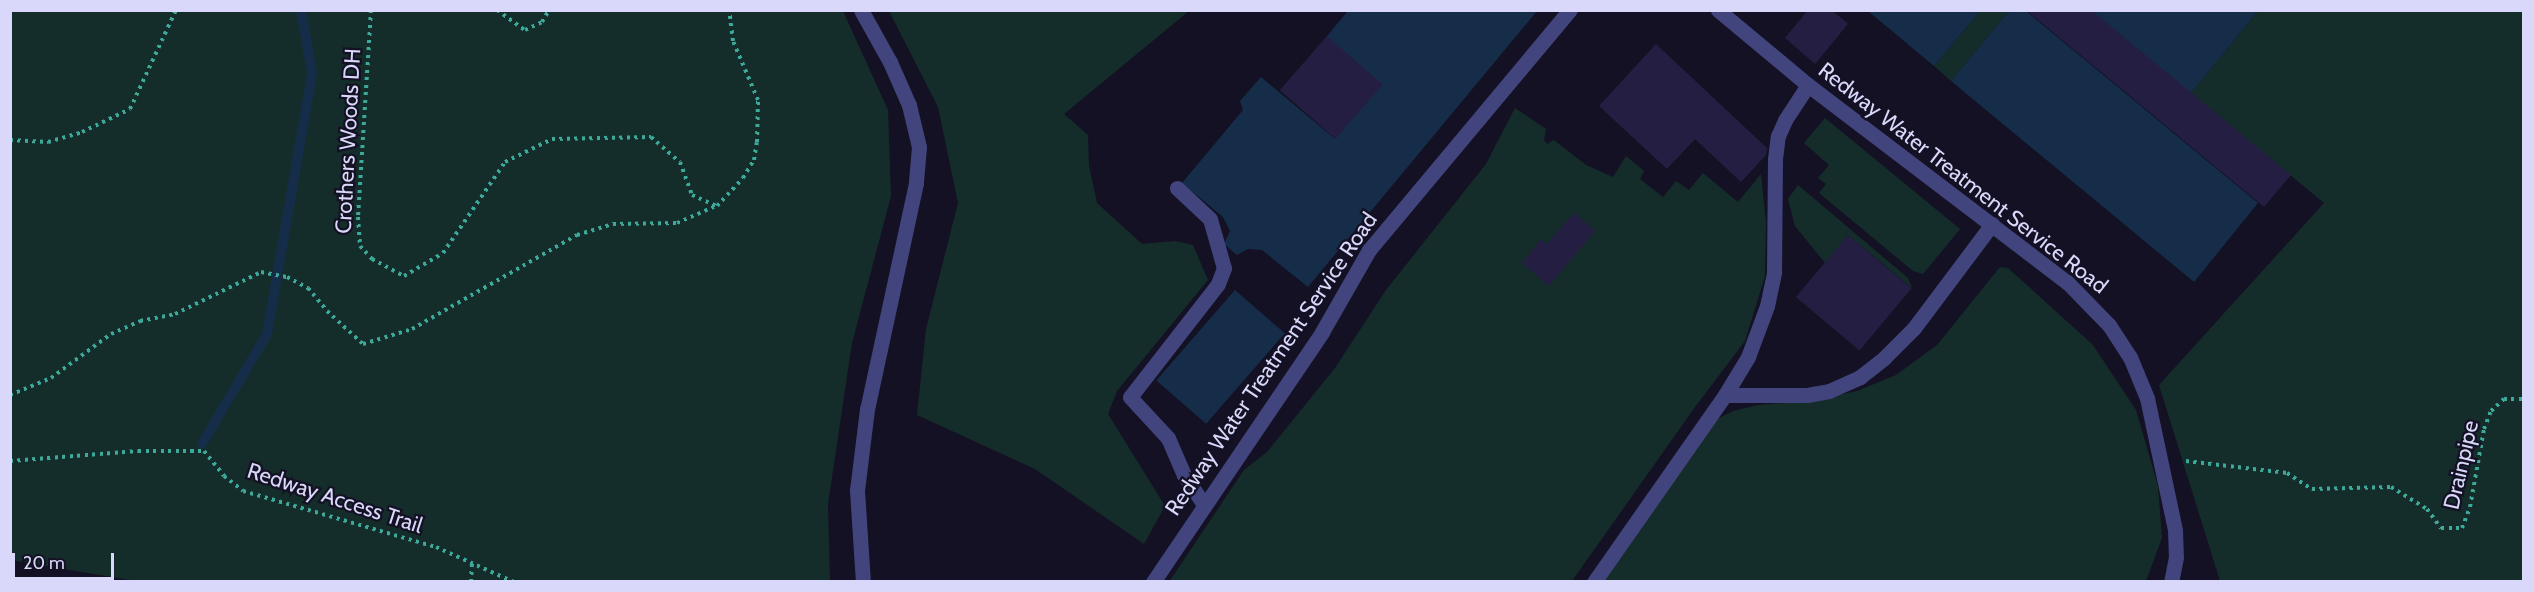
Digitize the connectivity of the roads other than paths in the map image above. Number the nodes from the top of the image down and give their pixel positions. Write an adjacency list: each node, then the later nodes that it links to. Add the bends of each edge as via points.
1 (861, 10): 9 (lane, via 909,105 919,147 916,183 867,409 857,490)
2 (1570, 10): 8 (lane, Redway Water Treatment Service Road, via 1369,249 1322,332)
3 (1718, 10): 4 (lane, Redway Water Treatment Service Road)
4 (1808, 85): 6 (lane, Redway Water Treatment Service Road); 7 (lane, via 1785,120 1778,141 1776,256 1769,296 1748,357)
5 (1177, 188): 8 (lane, via 1210,219 1224,268 1218,284 1130,397 1168,438 1184,476)
6 (1992, 224): 7 (lane, via 1914,328 1860,377 1829,391 1807,395); 12 (lane, Redway Water Treatment Service Road, via 2067,282 2109,325 2130,357 2142,384 2176,539)
7 (1725, 395): 11 (lane)
8 (1204, 505): 10 (lane, Redway Water Treatment Service Road)
9 (863, 582)
10 (1153, 582)
11 (1594, 582)
12 (2171, 582)

